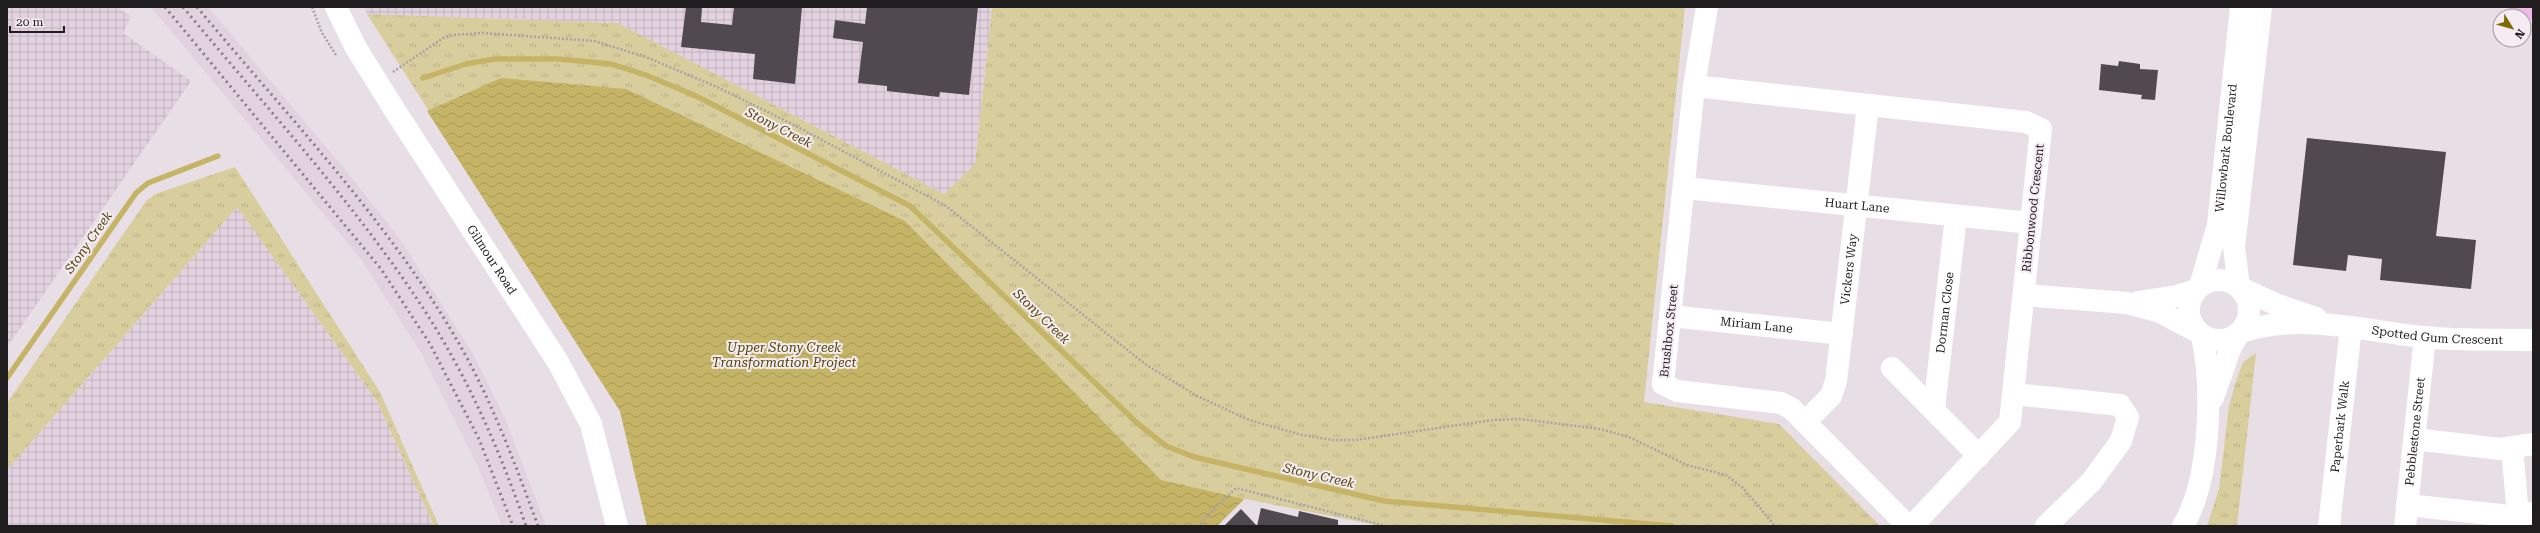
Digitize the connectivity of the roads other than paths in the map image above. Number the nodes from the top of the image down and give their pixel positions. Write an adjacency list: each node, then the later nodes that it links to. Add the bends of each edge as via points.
1 (336, 7): 35 (street, Gilmour Road, via 353,42 378,83 565,376 591,424)
2 (1707, 7): 7 (street, Brushbox Street)
3 (2241, 7): 14 (street, Willowbark Boulevard, via 2218,225)
4 (2261, 7): 13 (street, Willowbark Boulevard, via 2234,247)
5 (2520, 7): 6 (main road)
6 (2533, 10)
7 (1694, 86): 8 (street, Ribbonwood Crescent); 9 (street, Brushbox Street)
8 (1868, 105): 10 (street, Vickers Way); 12 (street, Ribbonwood Crescent, via 2026,122 2041,129)
9 (1684, 188): 10 (street, Huart Lane); 17 (street, Brushbox Street)
10 (1857, 205): 11 (street, Huart Lane); 20 (street, Vickers Way)
11 (1956, 216): 12 (street, Huart Lane); 26 (street, Dorman Close)
12 (2031, 223): 15 (street, Ribbonwood Crescent)
13 (2239, 287): 14 (street, via 2220,280 2207,282); 18 (street, Spotted Gum Crescent, via 2275,304); 19 (street, via 2246,295 2249,314)
14 (2198, 288): 16 (street, via 2177,296); 21 (street, via 2190,302 2189,316)
15 (2024, 294): 16 (street); 25 (street, Ribbonwood Crescent)
16 (2127, 303): 21 (street, via 2160,312)
17 (1670, 316): 20 (street, Miriam Lane); 28 (street, Brushbox Street, via 1663,384 1677,391 1781,403 1792,409)
18 (2346, 326): 19 (street, Spotted Gum Crescent, via 2274,324); 22 (street, Spotted Gum Crescent); 40 (street, Paperbark Walk)
19 (2240, 333): 21 (street, via 2221,341); 27 (street, via 2230,349 2218,379)
20 (1842, 334): 28 (street, Vickers Way, via 1836,382 1831,396)
21 (2200, 334): 27 (street, via 2208,383)
22 (2425, 337): 23 (street, Spotted Gum Crescent); 29 (street, Pebblestone Street)
23 (2533, 340)
24 (1892, 368): 26 (street)
25 (2014, 394): 32 (street, Ribbonwood Crescent, via 2010,422); 38 (street, via 2120,405 2128,417 2121,441 2091,482)
26 (1934, 409): 32 (street)
27 (2207, 420): 39 (street, via 2201,477 2194,508)
28 (1805, 422): 36 (street, Brushbox Street)
29 (2414, 439): 31 (street, via 2500,449); 34 (street, Pebblestone Street)
30 (2533, 444): 31 (street)
31 (2512, 447): 33 (street)
32 (1979, 456): 37 (street, Ribbonwood Crescent)
33 (2525, 514): 34 (street)
34 (2406, 516)
35 (617, 526)
36 (1908, 526)
37 (1912, 526)
38 (2046, 526)
39 (2183, 526)
40 (2329, 526)

